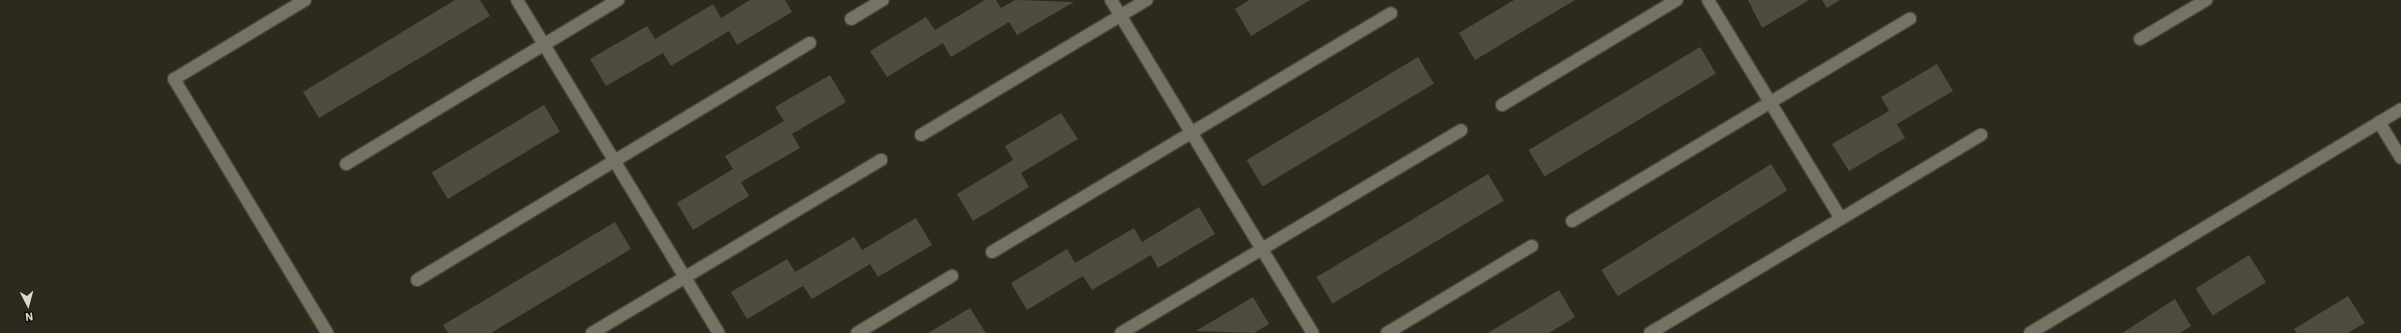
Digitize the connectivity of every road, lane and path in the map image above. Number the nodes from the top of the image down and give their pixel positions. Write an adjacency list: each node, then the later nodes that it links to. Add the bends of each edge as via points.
1 (305, 0): 37 (lane, via 174,79)
2 (517, 0): 16 (lane)
3 (618, 0): 16 (lane)
4 (883, 0): 12 (lane)
5 (1111, 0): 11 (lane)
6 (1147, 0): 11 (lane)
7 (1677, 0): 18 (lane)
8 (1708, 0): 17 (lane)
9 (2206, 0): 14 (lane)
10 (1391, 13): 22 (lane)
11 (1121, 16): 22 (lane); 23 (lane)
12 (851, 19)
13 (1910, 19): 17 (lane)
14 (2140, 39)
15 (810, 43): 27 (lane)
16 (544, 44): 27 (lane); 28 (lane)
17 (1770, 102): 29 (lane); 30 (lane)
18 (1502, 105)
19 (2401, 109): 20 (lane)
20 (2379, 122): 25 (lane); 45 (lane)
21 (1461, 130): 32 (lane)
22 (1191, 132): 32 (lane); 33 (lane)
23 (921, 135)
24 (1981, 135): 29 (lane)
25 (2401, 158)
26 (881, 160): 35 (lane)
27 (614, 161): 35 (lane); 36 (lane)
28 (346, 164)
29 (1841, 219): 44 (lane)
30 (1572, 222)
31 (1532, 246): 43 (lane)
32 (1262, 249): 41 (lane); 42 (lane)
33 (992, 252)
34 (952, 276): 40 (lane)
35 (685, 277): 38 (lane); 39 (lane)
36 (416, 280)
37 (328, 333)
38 (592, 333)
39 (719, 333)
40 (857, 333)
41 (1121, 333)
42 (1313, 333)
43 (1386, 333)
44 (1650, 333)
45 (2030, 333)

